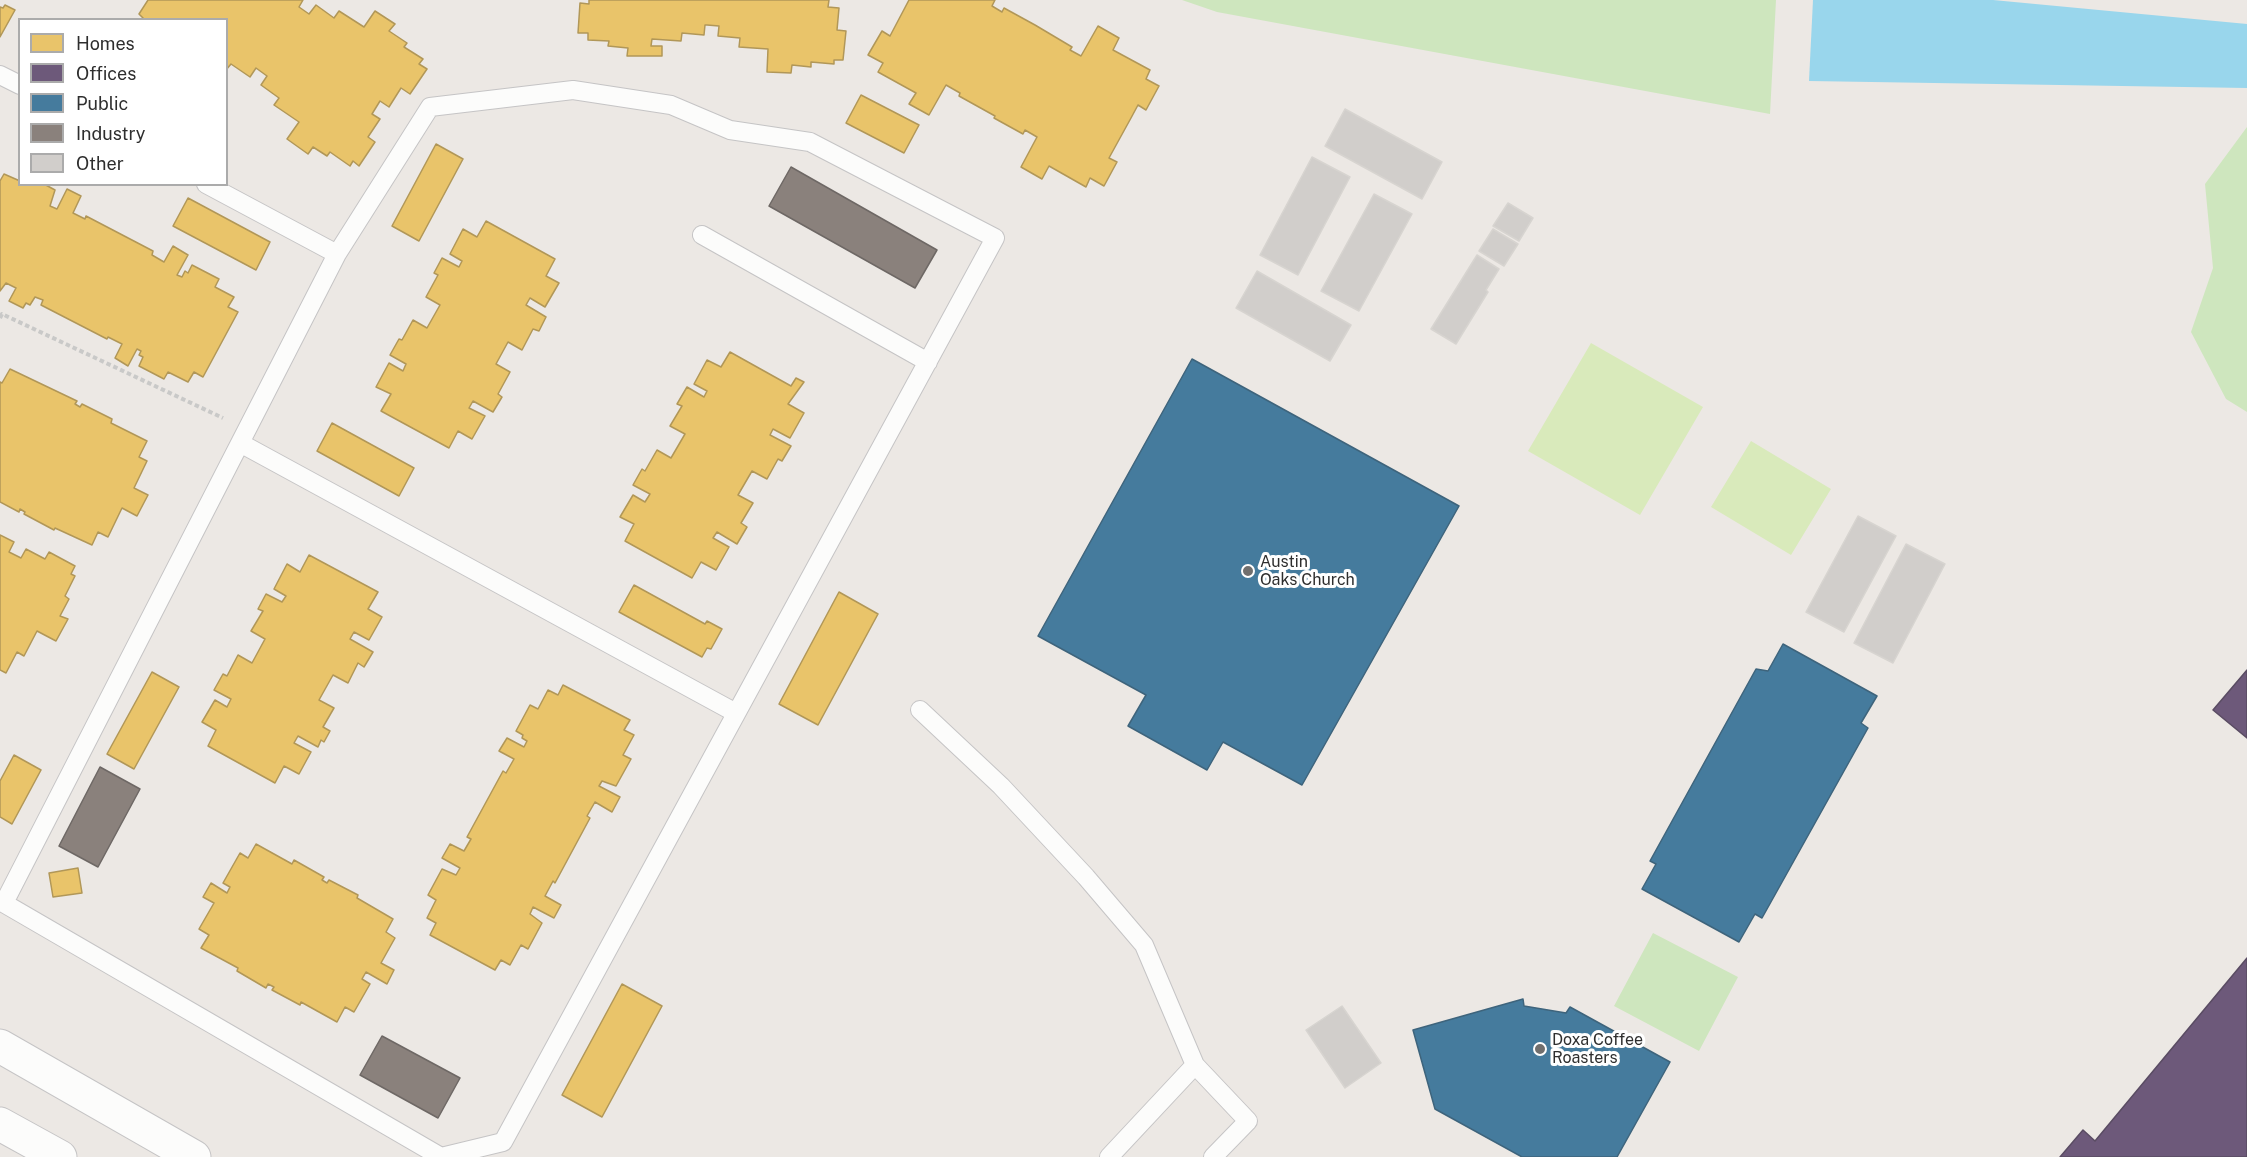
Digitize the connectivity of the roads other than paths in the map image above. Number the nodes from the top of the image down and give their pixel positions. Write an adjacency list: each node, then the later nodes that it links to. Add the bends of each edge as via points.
1 (0, 75): 2 (lane)
2 (18, 84)
3 (210, 186): 5 (lane)
4 (702, 235): 6 (lane)
5 (337, 254): 6 (lane, via 430,107 573,90 671,105 730,130 810,142 995,238); 7 (lane)
6 (928, 362): 9 (lane)
7 (244, 436): 9 (lane); 10 (lane)
8 (920, 710): 12 (lane, via 1001,786 1144,945)
9 (736, 713): 10 (lane, via 503,1142 441,1157)
10 (2, 902)
11 (0, 1046): 15 (street)
12 (1195, 1065): 16 (lane); 17 (lane, via 1248,1121)
13 (0, 1124): 14 (street)
14 (60, 1157)
15 (194, 1157)
16 (1109, 1157)
17 (1213, 1157)

